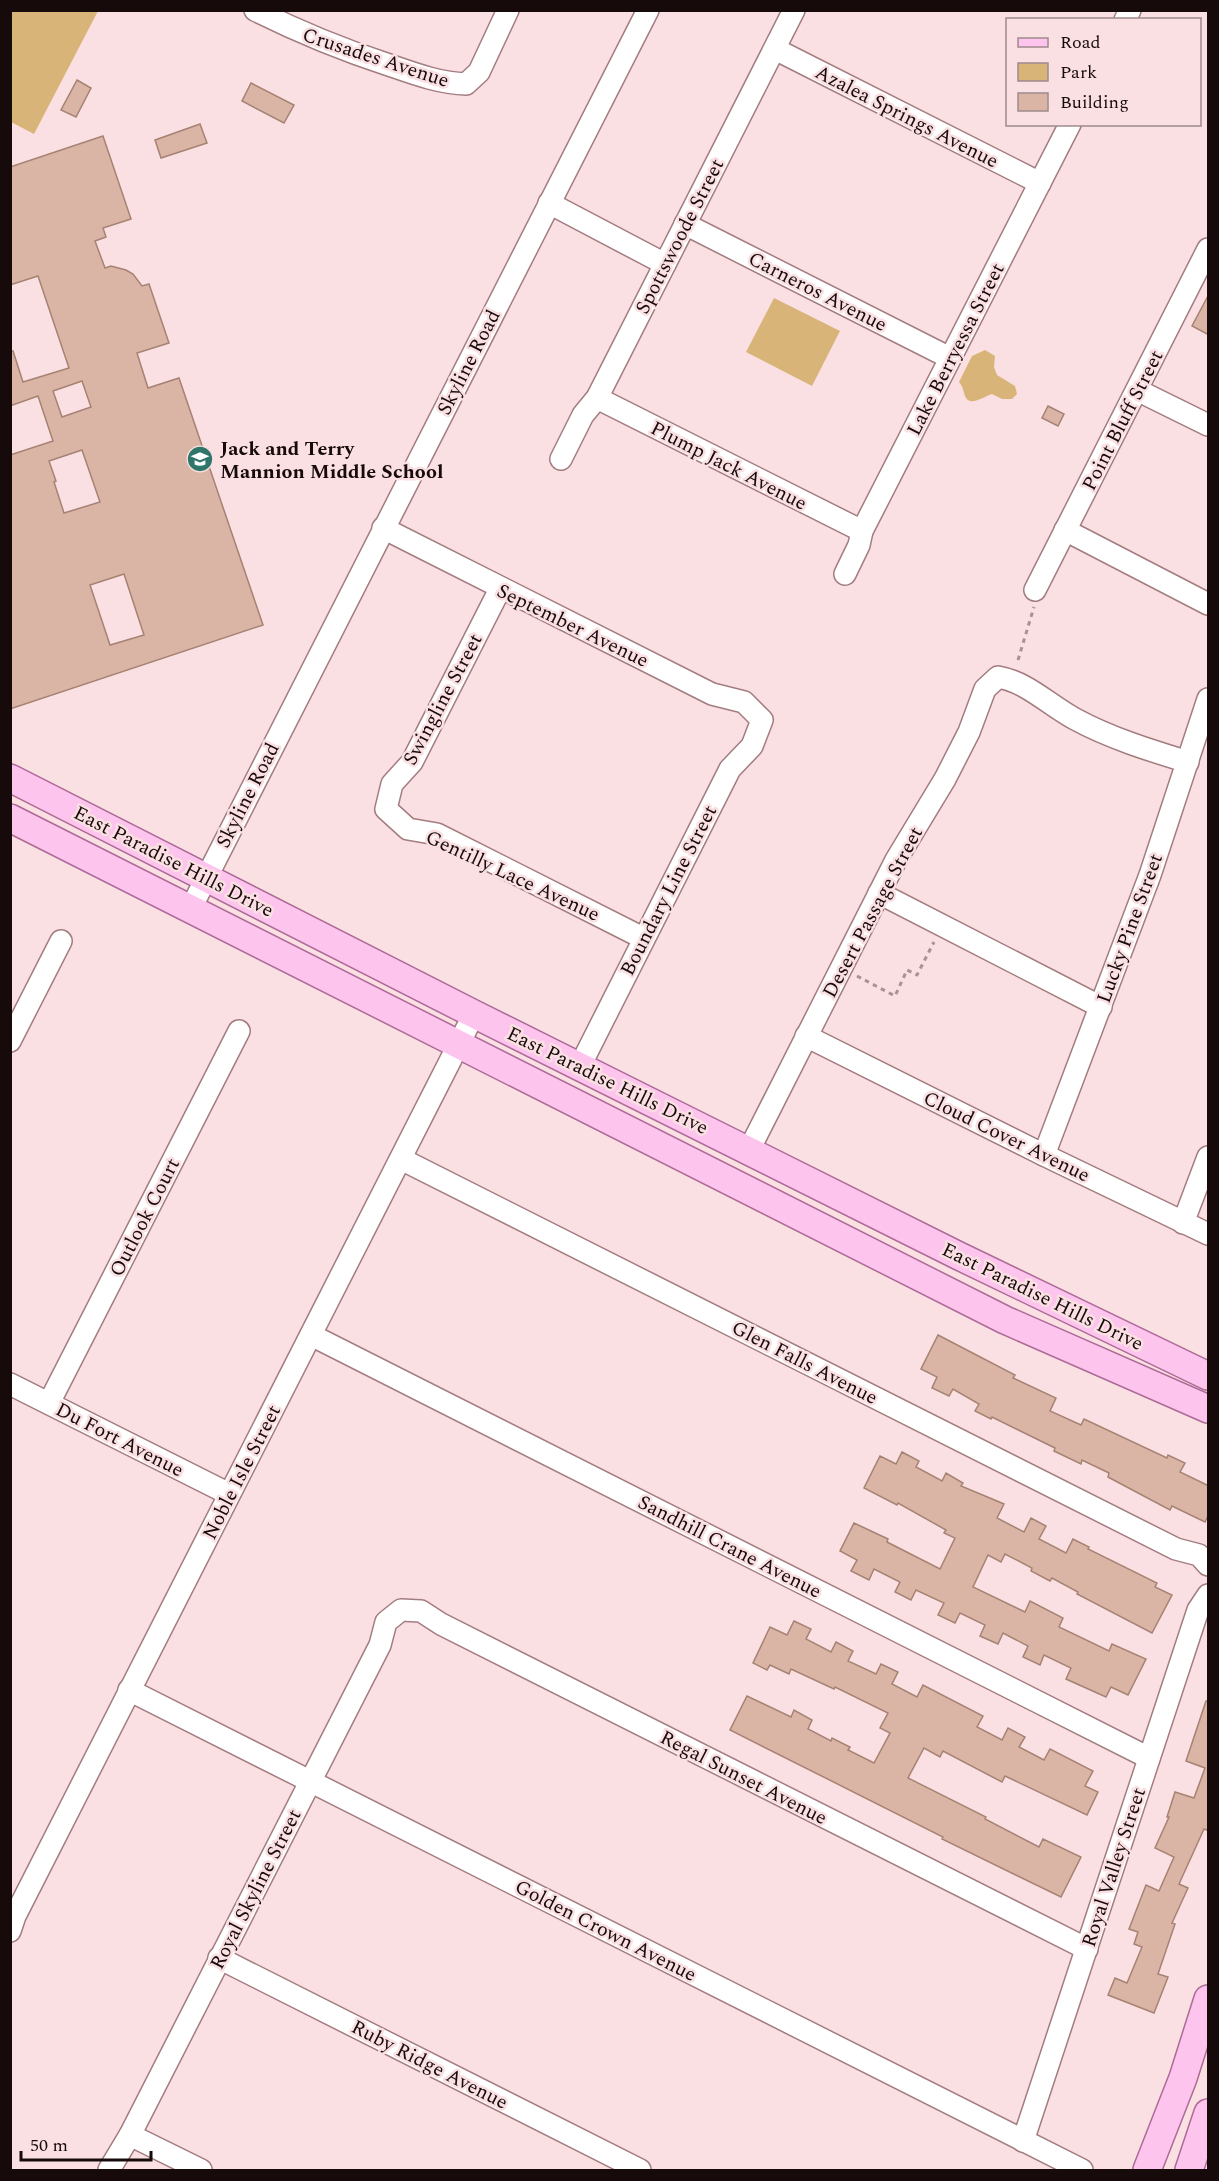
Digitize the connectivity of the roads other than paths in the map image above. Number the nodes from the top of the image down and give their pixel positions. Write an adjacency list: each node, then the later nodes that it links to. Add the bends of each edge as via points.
1 (255, 10): 2 (street, Crusades Avenue, via 320,41 444,83 466,84 479,72)
2 (508, 10)
3 (648, 10): 8 (street, Skyline Road)
4 (794, 10): 5 (street, Spottswoode Street)
5 (775, 49): 7 (street, Azalea Springs Avenue); 9 (street, Spottswoode Street)
6 (1069, 126): 7 (street, Lake Berryessa Street)
7 (1040, 183): 12 (street, Lake Berryessa Street)
8 (549, 203): 11 (street); 17 (street, Skyline Road)
9 (685, 224): 11 (street, Spottswoode Street); 12 (street, Carneros Avenue)
10 (1209, 249): 13 (street, Point Bluff Street)
11 (665, 264): 14 (street, Spottswoode Street)
12 (951, 358): 19 (street, Lake Berryessa Street)
13 (1137, 390): 15 (street); 18 (street, Point Bluff Street)
14 (597, 398): 16 (street, Spottswoode Street, via 583,415); 19 (street, Plump Jack Avenue)
15 (1209, 425)
16 (561, 459)
17 (382, 528): 21 (street, September Avenue); 30 (street, Skyline Road)
18 (1065, 530): 22 (street, Point Bluff Street); 23 (street)
19 (862, 531): 20 (street, Lake Berryessa Street)
20 (844, 574)
21 (500, 589): 25 (street, September Avenue, via 712,694 744,702); 28 (street, Swingline Street, via 412,762 392,784)
22 (1036, 594)
23 (1209, 604)
24 (1209, 699): 26 (street, Lucky Pine Street)
25 (762, 720): 33 (street, Boundary Line Street, via 752,747 730,769)
26 (1188, 762): 31 (street, Desert Passage Street, via 1106,734 1014,680 998,677 985,689 945,779); 35 (street, Lucky Pine Street)
27 (10, 778): 30 (main road, East Paradise Hills Drive)
28 (386, 809): 33 (street, Gentilly Lace Avenue, via 408,829 437,834)
29 (10, 818): 32 (main road, East Paradise Hills Drive)
30 (206, 877): 32 (street, Skyline Road); 36 (main road, East Paradise Hills Drive)
31 (879, 893): 35 (street); 38 (street, Desert Passage Street)
32 (191, 908): 40 (main road, East Paradise Hills Drive)
33 (644, 938): 41 (street, Boundary Line Street)
34 (62, 941): 39 (street)
35 (1101, 1006): 43 (street, Lucky Pine Street)
36 (474, 1014): 40 (street, Noble Isle Street); 41 (main road, East Paradise Hills Drive)
37 (239, 1031): 51 (street, Outlook Court)
38 (806, 1036): 42 (street, Desert Passage Street); 43 (street, Cloud Cover Avenue)
39 (10, 1041)
40 (459, 1045): 45 (street, Noble Isle Street); 52 (main road, East Paradise Hills Drive, via 1005,1320)
41 (580, 1066): 42 (main road, East Paradise Hills Drive)
42 (748, 1150): 49 (main road, East Paradise Hills Drive)
43 (1044, 1155): 46 (street, Cloud Cover Avenue)
44 (1209, 1157): 46 (street)
45 (401, 1159): 48 (street, Noble Isle Street); 54 (street, Glen Falls Avenue, via 1176,1549 1199,1555)
46 (1183, 1223): 47 (street, Cloud Cover Avenue)
47 (1209, 1234)
48 (311, 1335): 53 (street, Noble Isle Street); 58 (street, Sandhill Crane Avenue)
49 (1209, 1376)
50 (10, 1384): 51 (street, Du Fort Avenue)
51 (49, 1403): 53 (street, Du Fort Avenue)
52 (1209, 1409)
53 (229, 1494): 57 (street, Noble Isle Street)
54 (1209, 1565)
55 (1209, 1595): 58 (street, Royal Valley Street, via 1198,1610)
56 (401, 1610): 59 (street, Royal Skyline Street, via 386,1622 380,1644); 61 (street, Regal Sunset Avenue, via 421,1611)
57 (129, 1690): 59 (street, Golden Crown Avenue); 60 (street, Noble Isle Street)
58 (1149, 1758): 61 (street, Royal Valley Street)
59 (311, 1781): 62 (street, Royal Skyline Street); 66 (street, Golden Crown Avenue)
60 (10, 1931)
61 (1087, 1949): 66 (street, Royal Valley Street)
62 (219, 1958): 65 (street, Royal Skyline Street); 69 (street, Ruby Ridge Avenue)
63 (1209, 1999): 71 (main road)
64 (1209, 2113): 72 (main road)
65 (130, 2134): 67 (street, Royal Skyline Street); 68 (street)
66 (1023, 2141): 70 (street, Golden Crown Avenue)
67 (109, 2170)
68 (201, 2170)
69 (640, 2170)
70 (1082, 2170)
71 (1147, 2170)
72 (1190, 2170)

